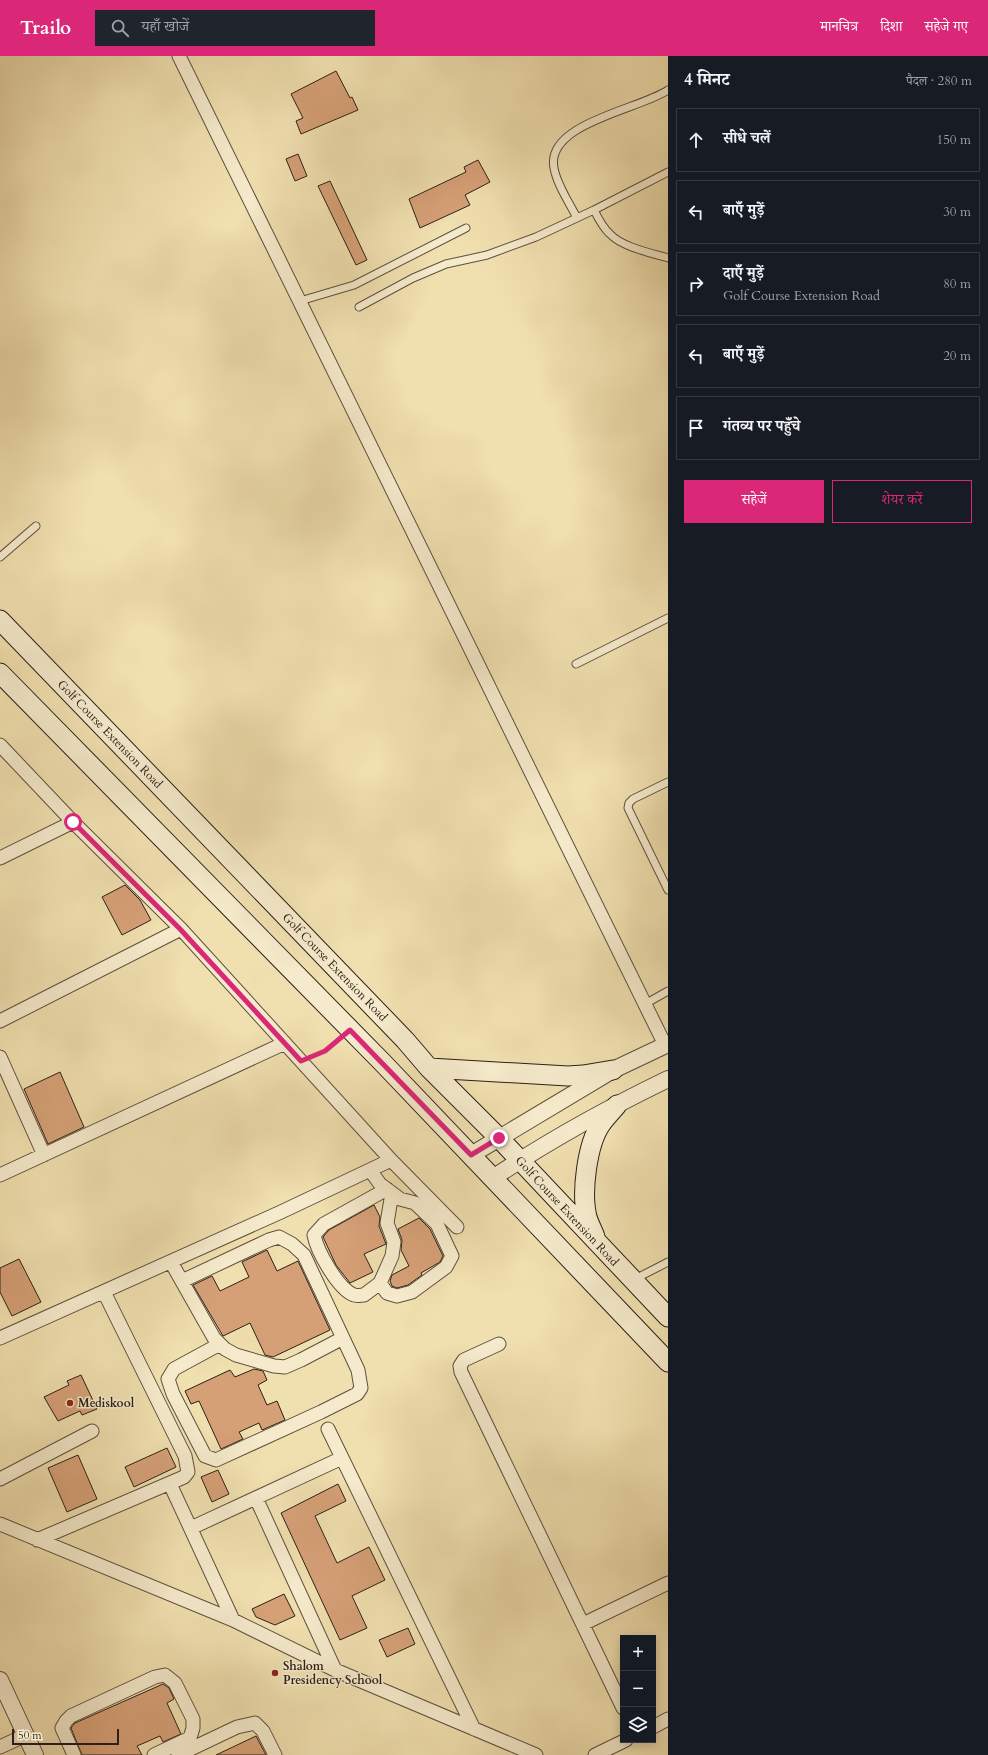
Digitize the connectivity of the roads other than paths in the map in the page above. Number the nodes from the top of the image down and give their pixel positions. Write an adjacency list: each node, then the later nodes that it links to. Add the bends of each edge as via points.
1 (179, 56): 8 (street)
2 (668, 90): 5 (lane, via 582,127 562,141 556,150 554,166)
3 (668, 172): 4 (lane)
4 (594, 210): 5 (lane); 7 (lane, via 613,237)
5 (577, 218): 9 (lane, via 497,252 446,264)
6 (466, 228): 8 (lane, via 354,285)
7 (668, 258)
8 (300, 301): 23 (street)
9 (358, 307)
10 (36, 526): 11 (lane)
11 (0, 557)
12 (668, 618): 14 (lane)
13 (0, 620): 28 (main road, Golf Course Extension Road, via 406,1040)
14 (576, 664)
15 (0, 673): 34 (main road)
16 (0, 745): 18 (street)
17 (668, 782): 20 (lane, via 633,799 628,808)
18 (73, 822): 19 (street); 21 (street)
19 (0, 858)
20 (667, 885)
21 (180, 929): 24 (street); 25 (street)
22 (668, 991): 23 (lane)
23 (645, 1004): 26 (street)
24 (0, 1021)
25 (285, 1043): 33 (street); 35 (street)
26 (667, 1045): 29 (street)
27 (0, 1057): 33 (street)
28 (429, 1068): 29 (main road, via 568,1076); 32 (main road, Golf Course Extension Road)
29 (613, 1070): 32 (street)
30 (667, 1081): 31 (street)
31 (617, 1105): 36 (street); 42 (main road, via 600,1125 587,1170 587,1217)
32 (499, 1138): 34 (street); 36 (main road, Golf Course Extension Road)
33 (44, 1155): 38 (street)
34 (471, 1155): 39 (main road)
35 (391, 1160): 37 (street); 41 (street)
36 (519, 1160): 39 (street); 42 (main road, Golf Course Extension Road)
37 (370, 1170): 40 (street); 43 (street)
38 (0, 1175)
39 (493, 1178): 54 (main road)
40 (389, 1191): 47 (street, via 387,1223 394,1242 392,1256); 47 (street, via 400,1199 415,1203 437,1224 452,1256 446,1267 412,1292 397,1296 387,1293); 47 (street, via 324,1224 314,1235 316,1246 340,1285 354,1295 364,1296)
41 (457, 1227)
42 (598, 1244): 45 (main road, Golf Course Extension Road)
43 (171, 1262): 46 (street); 48 (street)
44 (668, 1262): 45 (lane)
45 (633, 1280): 49 (main road, Golf Course Extension Road)
46 (182, 1281): 51 (street, via 279,1237 304,1255); 52 (street, via 214,1338)
47 (380, 1283)
48 (104, 1292): 50 (street); 59 (street, via 184,1456 188,1472)
49 (668, 1317)
50 (0, 1338)
51 (343, 1338): 52 (street, via 285,1367 236,1355); 52 (street, via 361,1382 362,1388 357,1394 216,1460 205,1456 168,1379 174,1369)
52 (220, 1344)
53 (499, 1344): 66 (street, via 464,1360 460,1366 461,1372)
54 (668, 1362)
55 (328, 1429): 57 (street)
56 (92, 1431): 58 (street)
57 (342, 1458): 60 (street); 72 (street)
58 (0, 1479)
59 (170, 1484): 62 (street); 63 (street)
60 (256, 1498): 62 (street); 67 (street)
61 (0, 1524): 63 (street)
62 (191, 1528): 65 (street)
63 (37, 1540): 65 (street)
64 (668, 1583): 66 (street)
65 (232, 1620): 67 (street)
66 (583, 1624): 69 (street)
67 (335, 1670): 72 (street)
68 (0, 1680): 73 (street)
69 (623, 1707)
70 (668, 1719): 71 (street)
71 (656, 1725)
72 (474, 1729): 81 (street)
73 (26, 1735): 75 (street); 76 (street)
74 (620, 1743): 82 (street)
75 (0, 1747)
76 (35, 1755)
77 (74, 1755): 78 (street, via 62,1728 71,1716 155,1677 165,1675 175,1683 193,1720 193,1728 190,1738)
78 (154, 1755)
79 (178, 1755): 80 (street, via 237,1727 255,1723 263,1731)
80 (275, 1755)
81 (536, 1755)
82 (595, 1755)

